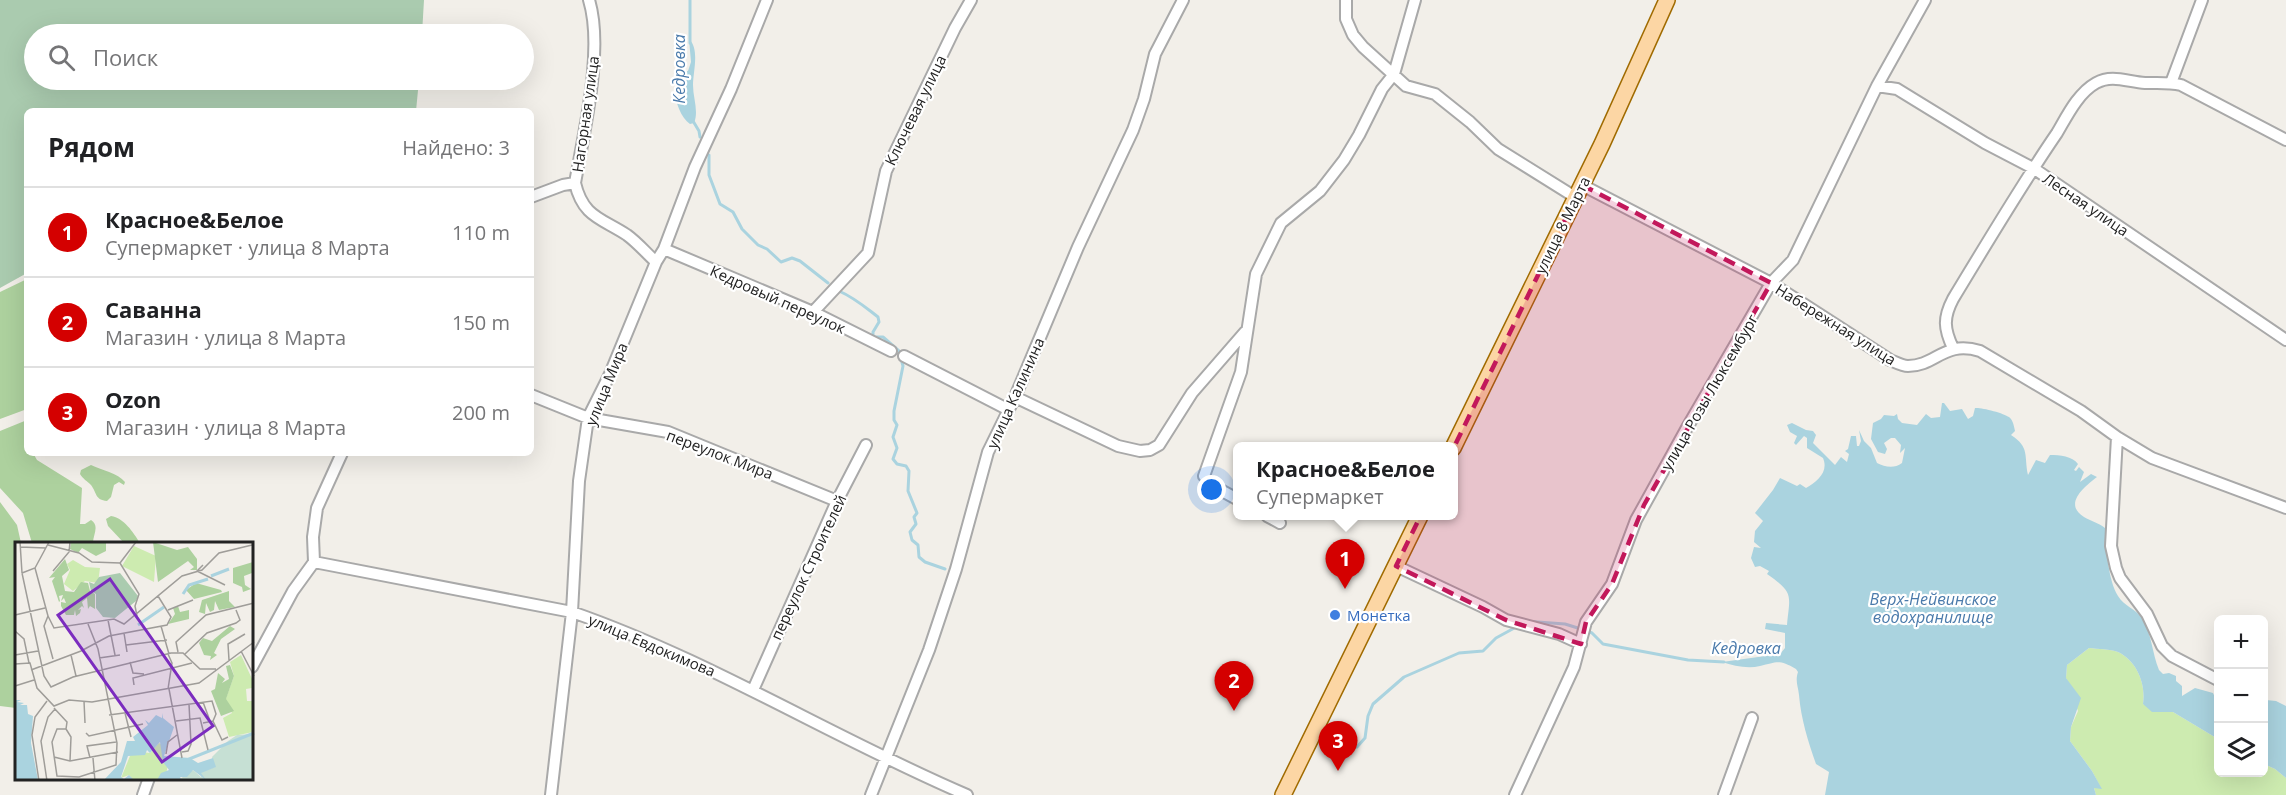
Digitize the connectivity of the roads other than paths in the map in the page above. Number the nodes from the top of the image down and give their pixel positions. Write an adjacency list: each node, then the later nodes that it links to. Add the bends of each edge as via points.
1 (589, 0): 15 (street, Нагорная улица, via 595,36 593,64)
2 (767, 0): 18 (street, улица Мира)
3 (971, 0): 21 (street, Ключевая улица, via 886,171 868,253)
4 (1183, 0): 28 (street, улица Калинина, via 1160,42 1140,113)
5 (1346, 0): 10 (street, Набережная улица, via 1346,19 1353,35)
6 (1415, 0): 10 (street)
7 (1667, 0): 16 (main road, улица 8 Марта)
8 (1925, 0): 12 (street, улица Розы Люксембург)
9 (2202, 0): 11 (street)
10 (1394, 74): 16 (street, Набережная улица, via 1406,86 1435,94 1503,153); 22 (street, via 1331,178 1281,223 1256,274)
11 (2170, 82): 13 (street, via 2200,93); 14 (street, via 2114,78 2094,84 2076,103)
12 (1877, 86): 14 (street, Лесная улица, via 1897,89); 20 (street, улица Розы Люксембург, via 1793,260)
13 (2286, 140)
14 (2033, 168): 23 (street, Лесная улица); 24 (street, via 1948,309 1945,327)
15 (575, 183): 17 (street, Нагорная улица); 19 (street, via 578,198 589,212 629,236)
16 (1579, 191): 20 (street, Набережная улица); 32 (main road, улица 8 Марта)
17 (534, 196)
18 (664, 249): 19 (street, улица Мира); 21 (street, Кедровый переулок)
19 (656, 262): 30 (street, улица Мира)
20 (1771, 283): 24 (street, Набережная улица, via 1890,360 1906,366); 44 (street, улица Розы Люксембург, via 1644,505 1612,584)
21 (813, 312): 25 (street, Кедровый переулок)
22 (1246, 331): 28 (street, via 1192,393 1159,445 1150,450 1118,446); 35 (street, via 1240,372 1204,476 1215,488)
23 (2286, 340)
24 (1953, 348): 31 (street, via 1970,348 1986,354)
25 (891, 351)
26 (904, 356): 29 (street)
27 (534, 396): 30 (street, переулок Мира)
28 (1015, 397): 29 (street, улица Калинина)
29 (1009, 410): 49 (street, улица Калинина, via 988,452 929,650)
30 (588, 418): 36 (street, переулок Мира, via 668,432); 43 (street, улица Мира, via 579,481)
31 (2117, 437): 37 (street, via 2164,463); 46 (street, via 2111,546 2120,578 2147,614 2166,651)
32 (1456, 442)
33 (867, 445): 36 (street, переулок Строителей)
34 (341, 456): 41 (street, via 317,508)
35 (1233, 497)
36 (837, 501): 47 (street, переулок Строителей)
37 (2286, 508)
38 (1274, 520): 40 (street)
39 (1418, 520): 42 (main road)
40 (1280, 523)
41 (314, 562): 43 (street, улица Евдокимова); 45 (street, via 288,599)
42 (1396, 566): 44 (street, via 1506,620 1559,634); 55 (main road)
43 (572, 612): 47 (street, улица Евдокимова, via 647,640); 52 (street, улица Мира)
44 (1582, 635): 56 (street, улица Розы Люксембург, via 1574,668)
45 (254, 662)
46 (2214, 678)
47 (753, 690): 49 (street, улица Евдокимова)
48 (1752, 718): 57 (street)
49 (886, 759): 53 (street, улица Калинина); 54 (street, улица Евдокимова)
50 (148, 780): 51 (street)
51 (143, 795)
52 (550, 795)
53 (871, 795)
54 (967, 795)
55 (1283, 795)
56 (1515, 795)
57 (1724, 795)

